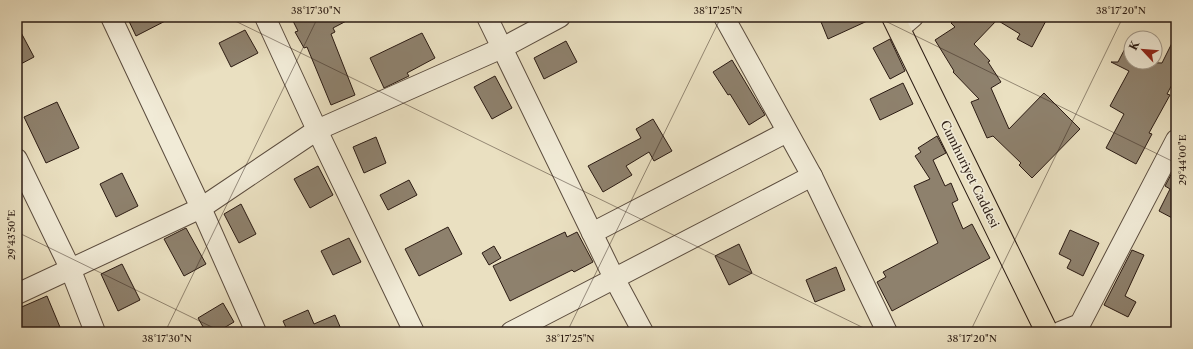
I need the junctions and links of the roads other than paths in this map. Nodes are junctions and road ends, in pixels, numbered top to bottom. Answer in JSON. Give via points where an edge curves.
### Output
{"nodes":[{"id":1,"x":112,"y":17,"type":"edge"},
{"id":2,"x":265,"y":17,"type":"edge"},
{"id":3,"x":487,"y":17,"type":"edge"},
{"id":4,"x":560,"y":17,"type":"edge"},
{"id":5,"x":724,"y":17,"type":"edge"},
{"id":6,"x":902,"y":21,"type":"edge"},
{"id":7,"x":502,"y":48,"type":"junction"},
{"id":8,"x":317,"y":130,"type":"junction"},
{"id":9,"x":787,"y":132,"type":"junction"},
{"id":10,"x":1176,"y":140,"type":"edge"},
{"id":11,"x":17,"y":159,"type":"edge"},
{"id":12,"x":812,"y":176,"type":"junction"},
{"id":13,"x":201,"y":208,"type":"junction"},
{"id":14,"x":592,"y":233,"type":"junction"},
{"id":15,"x":70,"y":268,"type":"junction"},
{"id":16,"x":614,"y":278,"type":"junction"},
{"id":17,"x":17,"y":294,"type":"edge"},
{"id":18,"x":95,"y":332,"type":"edge"},
{"id":19,"x":256,"y":332,"type":"edge"},
{"id":20,"x":414,"y":332,"type":"edge"},
{"id":21,"x":510,"y":332,"type":"edge"},
{"id":22,"x":643,"y":332,"type":"edge"},
{"id":23,"x":887,"y":332,"type":"edge"},
{"id":24,"x":1047,"y":332,"type":"edge"},
{"id":25,"x":1060,"y":332,"type":"edge"}],
"edges":[{"from":1,"to":13,"type":"street"},
{"from":2,"to":8,"type":"street"},
{"from":3,"to":7,"type":"street"},
{"from":4,"to":7,"type":"street"},
{"from":5,"to":9,"type":"street"},
{"from":6,"to":24,"type":"main road","name":"Cumhuriyet Caddesi"},
{"from":7,"to":8,"type":"street"},
{"from":7,"to":14,"type":"street"},
{"from":8,"to":13,"type":"street"},
{"from":8,"to":20,"type":"street"},
{"from":9,"to":12,"type":"street"},
{"from":9,"to":14,"type":"street"},
{"from":10,"to":25,"type":"street","via":[[1080,324]]},
{"from":11,"to":15,"type":"street"},
{"from":12,"to":16,"type":"street"},
{"from":12,"to":23,"type":"street"},
{"from":13,"to":15,"type":"street"},
{"from":13,"to":19,"type":"street"},
{"from":14,"to":16,"type":"street"},
{"from":15,"to":17,"type":"street"},
{"from":15,"to":18,"type":"street"},
{"from":16,"to":21,"type":"street"},
{"from":16,"to":22,"type":"street"}]}
